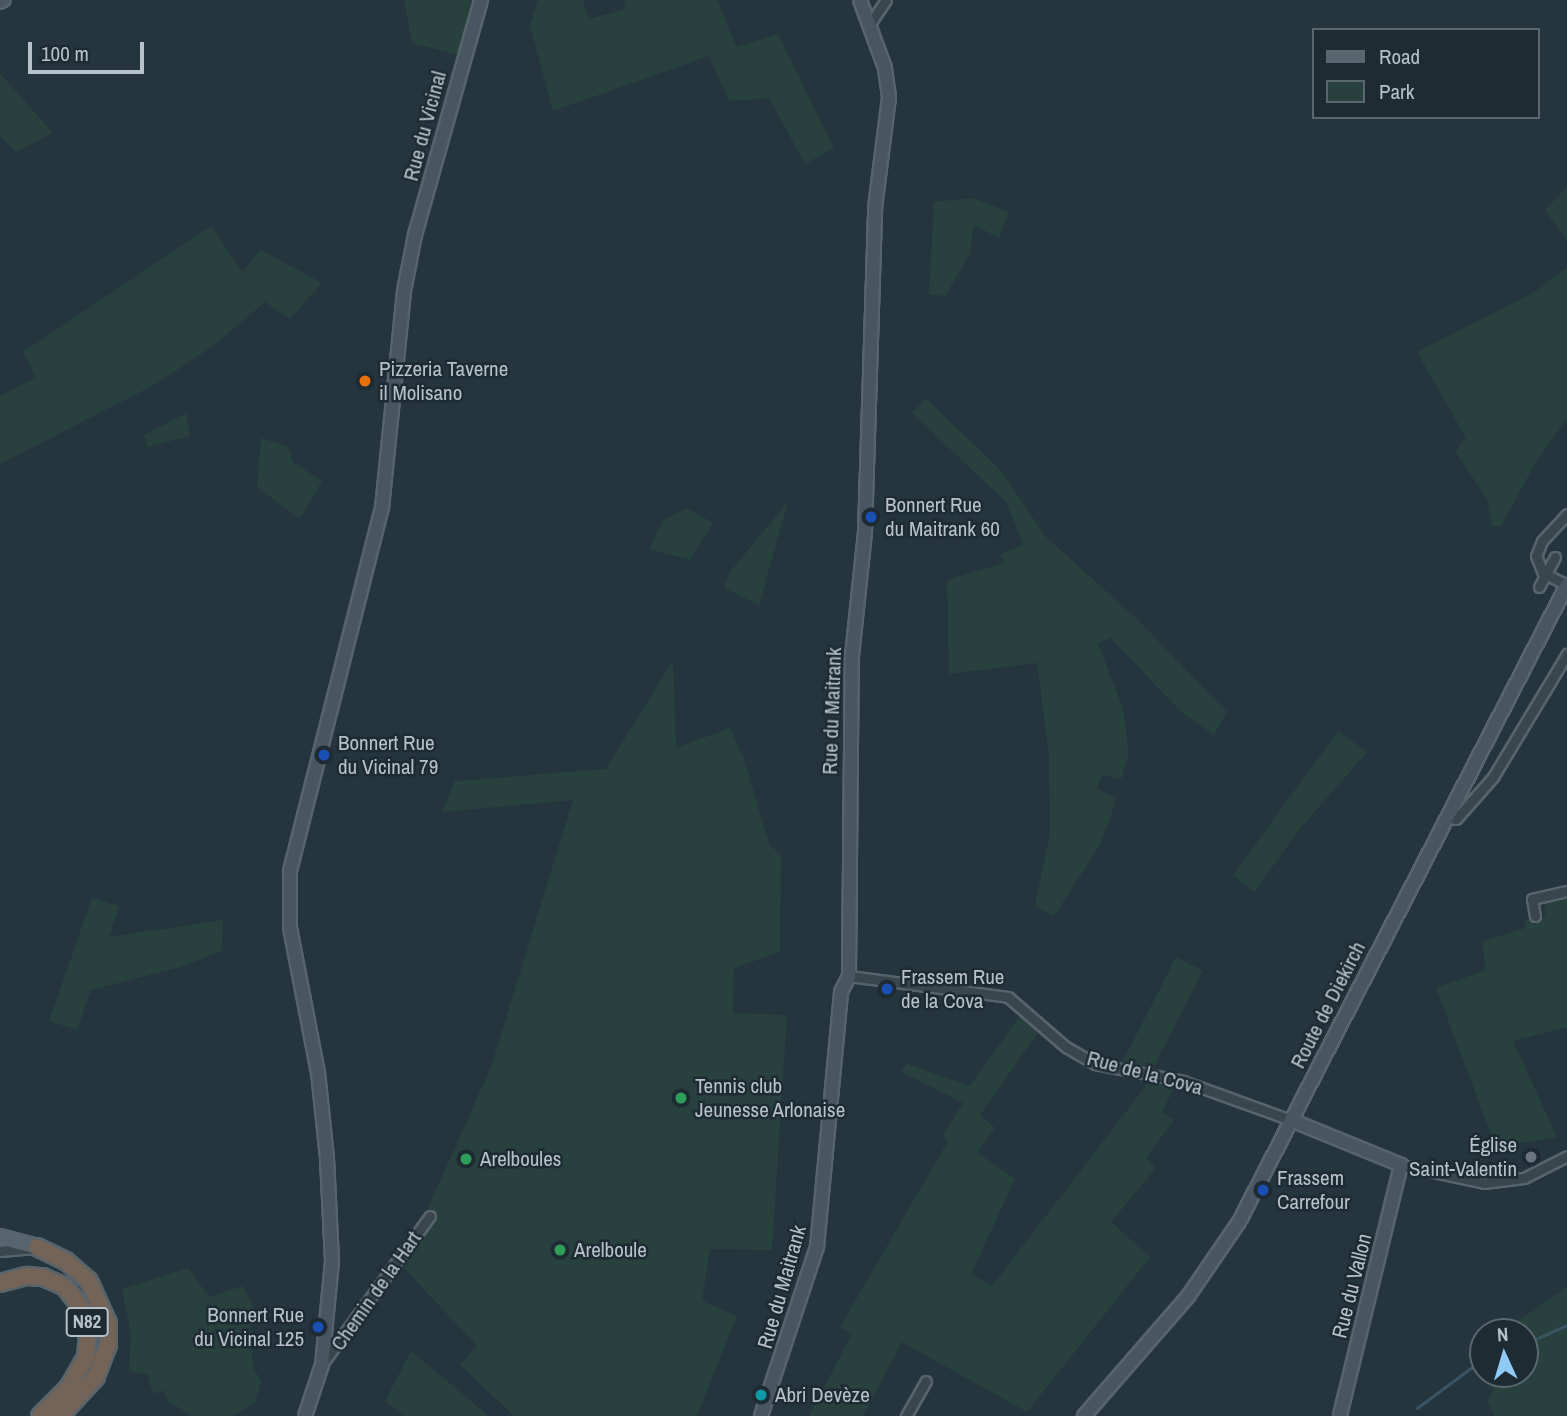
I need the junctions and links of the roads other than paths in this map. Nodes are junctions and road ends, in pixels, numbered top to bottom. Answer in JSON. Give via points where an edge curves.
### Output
{"nodes":[{"id":1,"x":481,"y":0,"type":"edge"},
{"id":2,"x":860,"y":0,"type":"edge"},
{"id":3,"x":886,"y":0,"type":"edge"},
{"id":4,"x":869,"y":25,"type":"junction"},
{"id":5,"x":1567,"y":514,"type":"edge"},
{"id":6,"x":1555,"y":557,"type":"dead end"},
{"id":7,"x":1547,"y":575,"type":"junction"},
{"id":8,"x":1567,"y":585,"type":"edge"},
{"id":9,"x":1539,"y":587,"type":"dead end"},
{"id":10,"x":1567,"y":654,"type":"edge"},
{"id":11,"x":1447,"y":817,"type":"junction"},
{"id":12,"x":1567,"y":891,"type":"edge"},
{"id":13,"x":1535,"y":916,"type":"dead end"},
{"id":14,"x":849,"y":976,"type":"junction"},
{"id":15,"x":1291,"y":1120,"type":"junction"},
{"id":16,"x":1567,"y":1156,"type":"edge"},
{"id":17,"x":1401,"y":1165,"type":"junction"},
{"id":18,"x":430,"y":1216,"type":"dead end"},
{"id":19,"x":0,"y":1237,"type":"edge"},
{"id":20,"x":37,"y":1247,"type":"junction"},
{"id":21,"x":0,"y":1251,"type":"edge"},
{"id":22,"x":0,"y":1283,"type":"edge"},
{"id":23,"x":322,"y":1364,"type":"junction"},
{"id":24,"x":926,"y":1381,"type":"dead end"},
{"id":25,"x":40,"y":1416,"type":"edge"},
{"id":26,"x":60,"y":1416,"type":"edge"},
{"id":27,"x":305,"y":1416,"type":"edge"},
{"id":28,"x":761,"y":1416,"type":"edge"},
{"id":29,"x":906,"y":1416,"type":"edge"},
{"id":30,"x":1084,"y":1416,"type":"edge"},
{"id":31,"x":1340,"y":1416,"type":"edge"}],
"edges":[{"from":1,"to":23,"type":"street","name":"Rue du Vicinal","via":[[409,263],[382,508],[288,883],[290,928],[318,1073],[327,1158],[332,1261]]},
{"from":2,"to":4,"type":"street","name":"Rue du Maitrank"},
{"from":3,"to":4,"type":"street"},
{"from":4,"to":14,"type":"street","name":"Rue du Maitrank","via":[[886,68],[889,97],[874,208],[865,522],[852,656]]},
{"from":5,"to":7,"type":"street","via":[[1542,541],[1536,556]]},
{"from":6,"to":7,"type":"street"},
{"from":7,"to":8,"type":"street","name":"Route de Diekirch"},
{"from":7,"to":9,"type":"street"},
{"from":8,"to":11,"type":"street","name":"Route de Diekirch"},
{"from":10,"to":11,"type":"street","via":[[1493,777],[1456,820]]},
{"from":11,"to":15,"type":"street","name":"Route de Diekirch"},
{"from":12,"to":13,"type":"street","via":[[1532,899]]},
{"from":14,"to":15,"type":"street","name":"Rue de la Cova","via":[[1008,998],[1066,1047],[1095,1064],[1183,1081]]},
{"from":14,"to":28,"type":"street","name":"Rue du Maitrank","via":[[841,992],[817,1247]]},
{"from":15,"to":17,"type":"street"},
{"from":15,"to":30,"type":"street","name":"Route de Diekirch","via":[[1218,1257]]},
{"from":16,"to":17,"type":"street","via":[[1524,1178],[1484,1183]]},
{"from":17,"to":31,"type":"street","name":"Rue du Vallon"},
{"from":18,"to":23,"type":"street","name":"Chemin de la Hart"},
{"from":19,"to":20,"type":"main road","number":"N82"},
{"from":20,"to":21,"type":"street"},
{"from":20,"to":26,"type":"highway","number":"N82","via":[[66,1261],[89,1281],[108,1323],[108,1345],[96,1377]]},
{"from":22,"to":25,"type":"highway","number":"N82","via":[[27,1276],[55,1281],[73,1293],[87,1321],[88,1345],[81,1369]]},
{"from":23,"to":27,"type":"street","name":"Rue du Vicinal"},
{"from":24,"to":29,"type":"street"}]}
